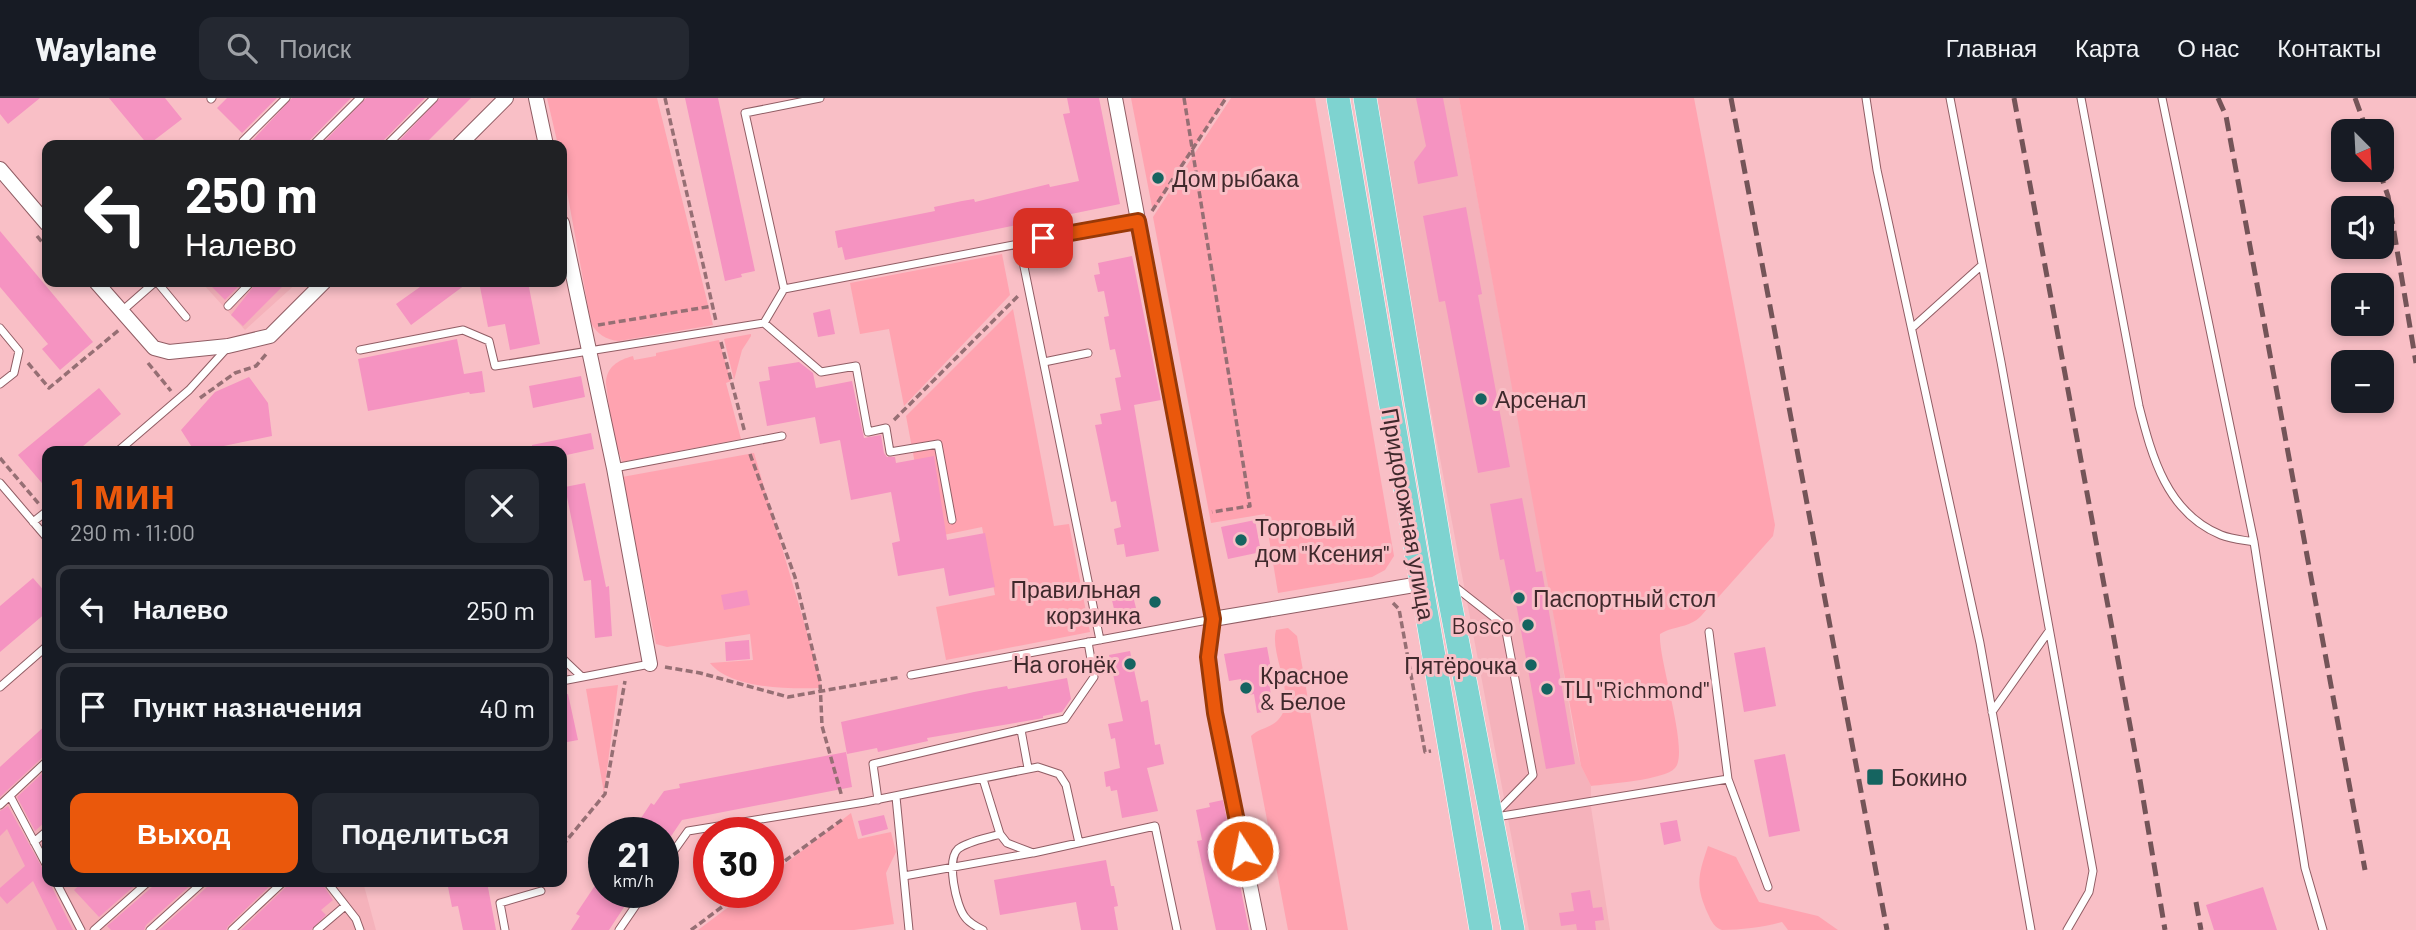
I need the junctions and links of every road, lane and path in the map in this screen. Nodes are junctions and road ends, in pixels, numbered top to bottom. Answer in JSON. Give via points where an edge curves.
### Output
{"nodes":[{"id":1,"x":286,"y":98,"type":"edge"},
{"id":2,"x":360,"y":98,"type":"edge"},
{"id":3,"x":434,"y":98,"type":"edge"},
{"id":4,"x":506,"y":98,"type":"edge"},
{"id":5,"x":536,"y":98,"type":"edge"},
{"id":6,"x":820,"y":98,"type":"edge"},
{"id":7,"x":1115,"y":98,"type":"edge"},
{"id":8,"x":1184,"y":98,"type":"edge"},
{"id":9,"x":1226,"y":98,"type":"edge"},
{"id":10,"x":1338,"y":98,"type":"edge"},
{"id":11,"x":1365,"y":98,"type":"edge"},
{"id":12,"x":1866,"y":98,"type":"edge"},
{"id":13,"x":1950,"y":98,"type":"edge"},
{"id":14,"x":2081,"y":98,"type":"edge"},
{"id":15,"x":2162,"y":98,"type":"edge"},
{"id":16,"x":244,"y":140,"type":"edge"},
{"id":17,"x":318,"y":140,"type":"edge"},
{"id":18,"x":392,"y":140,"type":"edge"},
{"id":19,"x":465,"y":140,"type":"edge"},
{"id":20,"x":545,"y":140,"type":"edge"},
{"id":21,"x":1193,"y":148,"type":"junction"},
{"id":22,"x":0,"y":169,"type":"edge"},
{"id":23,"x":42,"y":218,"type":"edge"},
{"id":24,"x":1138,"y":221,"type":"junction"},
{"id":25,"x":1020,"y":242,"type":"junction"},
{"id":26,"x":567,"y":247,"type":"edge"},
{"id":27,"x":1982,"y":264,"type":"junction"},
{"id":28,"x":1028,"y":286,"type":"junction"},
{"id":29,"x":100,"y":287,"type":"edge"},
{"id":30,"x":150,"y":287,"type":"edge"},
{"id":31,"x":160,"y":287,"type":"edge"},
{"id":32,"x":246,"y":287,"type":"edge"},
{"id":33,"x":319,"y":287,"type":"edge"},
{"id":34,"x":784,"y":289,"type":"junction"},
{"id":35,"x":228,"y":306,"type":"dead end"},
{"id":36,"x":713,"y":306,"type":"dead end"},
{"id":37,"x":121,"y":311,"type":"junction"},
{"id":38,"x":186,"y":317,"type":"dead end"},
{"id":39,"x":764,"y":323,"type":"junction"},
{"id":40,"x":584,"y":327,"type":"junction"},
{"id":41,"x":0,"y":328,"type":"edge"},
{"id":42,"x":1912,"y":328,"type":"junction"},
{"id":43,"x":124,"y":336,"type":"dead end"},
{"id":44,"x":267,"y":337,"type":"junction"},
{"id":45,"x":228,"y":346,"type":"junction"},
{"id":46,"x":360,"y":349,"type":"dead end"},
{"id":47,"x":19,"y":351,"type":"junction"},
{"id":48,"x":589,"y":353,"type":"junction"},
{"id":49,"x":1088,"y":353,"type":"dead end"},
{"id":50,"x":146,"y":361,"type":"dead end"},
{"id":51,"x":1044,"y":362,"type":"junction"},
{"id":52,"x":0,"y":384,"type":"edge"},
{"id":53,"x":162,"y":399,"type":"dead end"},
{"id":54,"x":191,"y":406,"type":"dead end"},
{"id":55,"x":886,"y":428,"type":"junction"},
{"id":56,"x":782,"y":436,"type":"dead end"},
{"id":57,"x":124,"y":446,"type":"edge"},
{"id":58,"x":0,"y":458,"type":"edge"},
{"id":59,"x":614,"y":468,"type":"junction"},
{"id":60,"x":0,"y":483,"type":"edge"},
{"id":61,"x":42,"y":503,"type":"edge"},
{"id":62,"x":1212,"y":512,"type":"dead end"},
{"id":63,"x":42,"y":515,"type":"edge"},
{"id":64,"x":952,"y":520,"type":"dead end"},
{"id":65,"x":33,"y":522,"type":"junction"},
{"id":66,"x":42,"y":532,"type":"edge"},
{"id":67,"x":2254,"y":542,"type":"junction"},
{"id":68,"x":1446,"y":581,"type":"junction"},
{"id":69,"x":1420,"y":584,"type":"junction"},
{"id":70,"x":1383,"y":601,"type":"dead end"},
{"id":71,"x":1213,"y":619,"type":"junction"},
{"id":72,"x":2049,"y":631,"type":"junction"},
{"id":73,"x":1709,"y":632,"type":"dead end"},
{"id":74,"x":1100,"y":640,"type":"junction"},
{"id":75,"x":1088,"y":642,"type":"junction"},
{"id":76,"x":42,"y":650,"type":"edge"},
{"id":77,"x":567,"y":664,"type":"edge"},
{"id":78,"x":650,"y":664,"type":"junction"},
{"id":79,"x":628,"y":668,"type":"junction"},
{"id":80,"x":911,"y":675,"type":"joint"},
{"id":81,"x":582,"y":677,"type":"junction"},
{"id":82,"x":567,"y":680,"type":"edge"},
{"id":83,"x":0,"y":687,"type":"edge"},
{"id":84,"x":1992,"y":712,"type":"junction"},
{"id":85,"x":1021,"y":730,"type":"junction"},
{"id":86,"x":1449,"y":747,"type":"junction"},
{"id":87,"x":42,"y":766,"type":"edge"},
{"id":88,"x":1028,"y":768,"type":"junction"},
{"id":89,"x":983,"y":779,"type":"junction"},
{"id":90,"x":1728,"y":779,"type":"junction"},
{"id":91,"x":10,"y":796,"type":"junction"},
{"id":92,"x":896,"y":797,"type":"junction"},
{"id":93,"x":878,"y":800,"type":"junction"},
{"id":94,"x":865,"y":802,"type":"junction"},
{"id":95,"x":0,"y":805,"type":"edge"},
{"id":96,"x":1492,"y":818,"type":"junction"},
{"id":97,"x":1000,"y":834,"type":"junction"},
{"id":98,"x":42,"y":835,"type":"edge"},
{"id":99,"x":567,"y":840,"type":"edge"},
{"id":100,"x":34,"y":842,"type":"junction"},
{"id":101,"x":1079,"y":843,"type":"junction"},
{"id":102,"x":679,"y":844,"type":"edge"},
{"id":103,"x":1033,"y":853,"type":"junction"},
{"id":104,"x":42,"y":857,"type":"edge"},
{"id":105,"x":784,"y":861,"type":"edge"},
{"id":106,"x":953,"y":869,"type":"junction"},
{"id":107,"x":904,"y":876,"type":"junction"},
{"id":108,"x":58,"y":887,"type":"edge"},
{"id":109,"x":142,"y":887,"type":"edge"},
{"id":110,"x":197,"y":887,"type":"edge"},
{"id":111,"x":278,"y":887,"type":"edge"},
{"id":112,"x":331,"y":887,"type":"edge"},
{"id":113,"x":1768,"y":887,"type":"dead end"},
{"id":114,"x":541,"y":891,"type":"dead end"},
{"id":115,"x":345,"y":905,"type":"junction"},
{"id":116,"x":634,"y":908,"type":"edge"},
{"id":117,"x":721,"y":908,"type":"edge"},
{"id":118,"x":81,"y":930,"type":"edge"},
{"id":119,"x":94,"y":930,"type":"edge"},
{"id":120,"x":150,"y":930,"type":"edge"},
{"id":121,"x":232,"y":930,"type":"edge"},
{"id":122,"x":317,"y":930,"type":"edge"},
{"id":123,"x":360,"y":930,"type":"edge"},
{"id":124,"x":505,"y":930,"type":"edge"},
{"id":125,"x":619,"y":930,"type":"edge"},
{"id":126,"x":691,"y":930,"type":"edge"},
{"id":127,"x":909,"y":930,"type":"edge"},
{"id":128,"x":983,"y":930,"type":"edge"},
{"id":129,"x":1177,"y":930,"type":"edge"},
{"id":130,"x":1259,"y":930,"type":"edge"},
{"id":131,"x":1481,"y":930,"type":"edge"},
{"id":132,"x":1513,"y":930,"type":"edge"},
{"id":133,"x":2031,"y":930,"type":"edge"},
{"id":134,"x":2067,"y":930,"type":"edge"},
{"id":135,"x":2323,"y":930,"type":"edge"}],
"edges":[{"from":1,"to":16,"type":"lane"},
{"from":2,"to":17,"type":"lane"},
{"from":3,"to":18,"type":"lane"},
{"from":4,"to":19,"type":"street"},
{"from":5,"to":20,"type":"street"},
{"from":6,"to":34,"type":"lane","via":[[745,113]]},
{"from":7,"to":24,"type":"street"},
{"from":8,"to":21,"type":"path"},
{"from":9,"to":21,"type":"path"},
{"from":10,"to":69,"type":"main road","name":"Придорожная улица"},
{"from":11,"to":68,"type":"main road"},
{"from":12,"to":42,"type":"lane"},
{"from":13,"to":27,"type":"lane"},
{"from":14,"to":67,"type":"lane","via":[[2152,454],[2179,506],[2223,536]]},
{"from":15,"to":67,"type":"lane"},
{"from":21,"to":24,"type":"path","via":[[1149,215]]},
{"from":21,"to":62,"type":"path","via":[[1250,506]]},
{"from":22,"to":23,"type":"street"},
{"from":24,"to":25,"type":"lane"},
{"from":24,"to":71,"type":"street"},
{"from":25,"to":28,"type":"lane"},
{"from":25,"to":34,"type":"lane"},
{"from":26,"to":40,"type":"street"},
{"from":27,"to":42,"type":"lane"},
{"from":27,"to":72,"type":"lane"},
{"from":28,"to":51,"type":"lane"},
{"from":28,"to":55,"type":"path"},
{"from":29,"to":37,"type":"street"},
{"from":30,"to":37,"type":"lane"},
{"from":31,"to":38,"type":"lane"},
{"from":32,"to":35,"type":"lane"},
{"from":33,"to":44,"type":"street"},
{"from":34,"to":39,"type":"lane"},
{"from":36,"to":40,"type":"path"},
{"from":37,"to":45,"type":"street","via":[[154,348],[169,352]]},
{"from":39,"to":48,"type":"lane"},
{"from":39,"to":55,"type":"lane","via":[[821,372],[856,366],[868,432]]},
{"from":40,"to":48,"type":"street"},
{"from":41,"to":47,"type":"lane"},
{"from":42,"to":84,"type":"lane"},
{"from":43,"to":47,"type":"path","via":[[119,330],[49,388]]},
{"from":44,"to":45,"type":"street"},
{"from":44,"to":54,"type":"path","via":[[267,355],[256,366],[212,387]]},
{"from":45,"to":57,"type":"lane","via":[[189,390]]},
{"from":46,"to":48,"type":"lane","via":[[463,330],[489,341],[495,366]]},
{"from":47,"to":52,"type":"lane","via":[[14,373]]},
{"from":48,"to":59,"type":"street"},
{"from":49,"to":51,"type":"lane"},
{"from":50,"to":53,"type":"path","via":[[172,390]]},
{"from":51,"to":74,"type":"lane"},
{"from":55,"to":64,"type":"lane","via":[[890,452],[938,444]]},
{"from":56,"to":59,"type":"lane"},
{"from":58,"to":61,"type":"path"},
{"from":59,"to":78,"type":"street"},
{"from":60,"to":65,"type":"lane"},
{"from":63,"to":65,"type":"lane"},
{"from":65,"to":66,"type":"lane"},
{"from":67,"to":135,"type":"lane","via":[[2305,868]]},
{"from":68,"to":96,"type":"main road"},
{"from":68,"to":96,"type":"lane","via":[[1505,626],[1533,775]]},
{"from":69,"to":71,"type":"street"},
{"from":69,"to":86,"type":"main road","name":"Придорожная улица"},
{"from":70,"to":86,"type":"path","via":[[1391,601],[1399,609],[1425,752]]},
{"from":71,"to":74,"type":"lane"},
{"from":71,"to":130,"type":"street","via":[[1208,657],[1215,713]]},
{"from":72,"to":84,"type":"lane"},
{"from":72,"to":134,"type":"lane","via":[[2093,871],[2089,892]]},
{"from":73,"to":90,"type":"lane"},
{"from":74,"to":75,"type":"lane"},
{"from":75,"to":80,"type":"lane"},
{"from":75,"to":85,"type":"lane","via":[[1094,677],[1065,719]]},
{"from":76,"to":83,"type":"lane"},
{"from":77,"to":81,"type":"lane"},
{"from":78,"to":79,"type":"lane"},
{"from":78,"to":80,"type":"path","via":[[788,696]]},
{"from":79,"to":81,"type":"lane"},
{"from":79,"to":99,"type":"path","via":[[605,794]]},
{"from":81,"to":82,"type":"lane"},
{"from":84,"to":133,"type":"lane"},
{"from":85,"to":88,"type":"lane"},
{"from":85,"to":93,"type":"lane","via":[[873,764]]},
{"from":86,"to":131,"type":"main road","name":"Придорожная улица"},
{"from":87,"to":91,"type":"lane"},
{"from":88,"to":89,"type":"lane"},
{"from":88,"to":101,"type":"lane","via":[[1059,774],[1066,785]]},
{"from":89,"to":92,"type":"lane"},
{"from":89,"to":97,"type":"lane"},
{"from":90,"to":96,"type":"lane"},
{"from":90,"to":113,"type":"lane"},
{"from":91,"to":95,"type":"lane"},
{"from":91,"to":100,"type":"lane"},
{"from":92,"to":93,"type":"lane"},
{"from":92,"to":107,"type":"lane"},
{"from":93,"to":94,"type":"lane"},
{"from":94,"to":102,"type":"lane","via":[[688,831]]},
{"from":94,"to":105,"type":"path"},
{"from":96,"to":132,"type":"main road"},
{"from":97,"to":103,"type":"lane","via":[[1007,843]]},
{"from":97,"to":106,"type":"lane","via":[[959,848],[953,856]]},
{"from":98,"to":100,"type":"lane"},
{"from":100,"to":104,"type":"lane"},
{"from":101,"to":103,"type":"lane"},
{"from":101,"to":129,"type":"lane","via":[[1155,826]]},
{"from":103,"to":106,"type":"lane"},
{"from":106,"to":107,"type":"lane"},
{"from":106,"to":128,"type":"lane","via":[[965,918]]},
{"from":107,"to":127,"type":"lane"},
{"from":108,"to":118,"type":"lane"},
{"from":109,"to":119,"type":"lane"},
{"from":110,"to":120,"type":"lane"},
{"from":111,"to":121,"type":"lane"},
{"from":112,"to":115,"type":"lane"},
{"from":114,"to":124,"type":"lane","via":[[500,903]]},
{"from":115,"to":122,"type":"lane"},
{"from":115,"to":123,"type":"lane"},
{"from":116,"to":125,"type":"lane"},
{"from":117,"to":126,"type":"path"}]}
